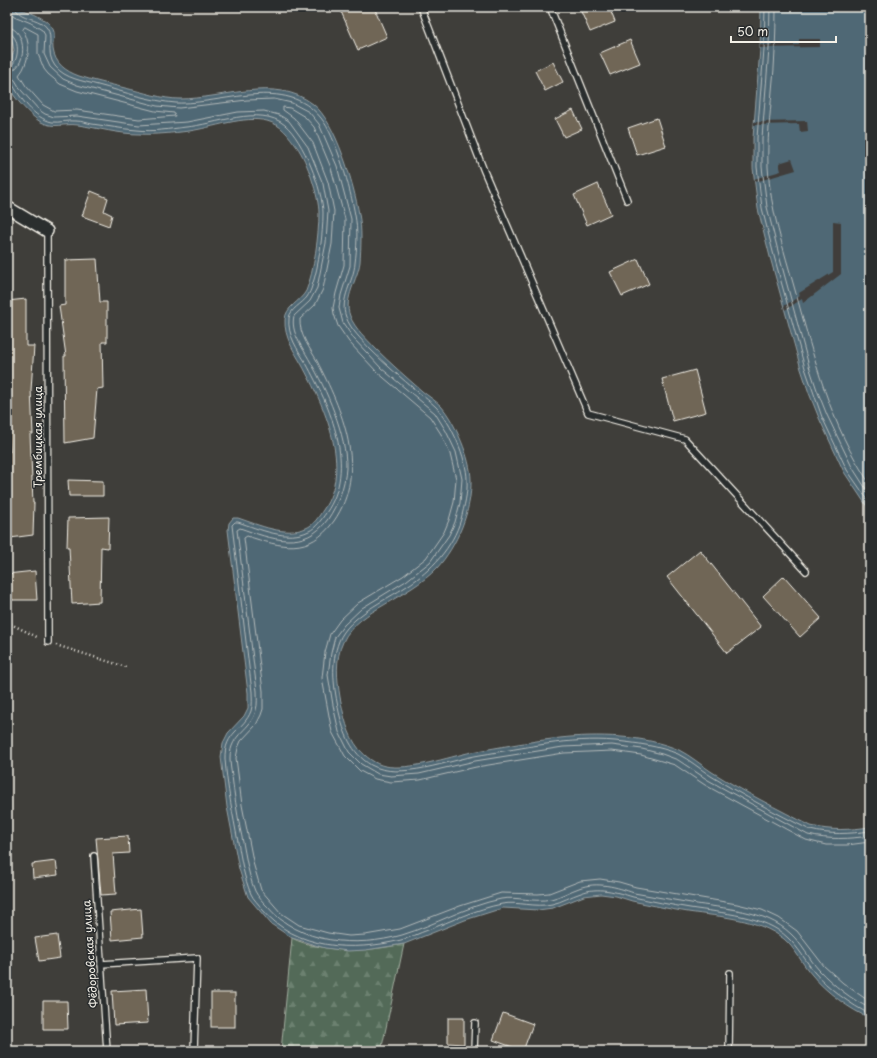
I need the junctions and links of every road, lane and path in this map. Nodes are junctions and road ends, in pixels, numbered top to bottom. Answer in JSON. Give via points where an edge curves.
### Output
{"nodes":[{"id":1,"x":421,"y":7,"type":"edge"},
{"id":2,"x":550,"y":7,"type":"edge"},
{"id":3,"x":627,"y":200,"type":"dead end"},
{"id":4,"x":7,"y":207,"type":"edge"},
{"id":5,"x":47,"y":232,"type":"joint"},
{"id":6,"x":806,"y":571,"type":"dead end"},
{"id":7,"x":7,"y":622,"type":"edge"},
{"id":8,"x":48,"y":642,"type":"junction"},
{"id":9,"x":126,"y":667,"type":"dead end"},
{"id":10,"x":94,"y":856,"type":"dead end"},
{"id":11,"x":101,"y":964,"type":"junction"},
{"id":12,"x":730,"y":973,"type":"dead end"},
{"id":13,"x":475,"y":1023,"type":"dead end"},
{"id":14,"x":107,"y":1051,"type":"edge"},
{"id":15,"x":194,"y":1051,"type":"edge"},
{"id":16,"x":474,"y":1051,"type":"edge"},
{"id":17,"x":729,"y":1051,"type":"edge"}],
"edges":[{"from":1,"to":6,"type":"lane","via":[[484,171],[588,413],[685,439]]},
{"from":2,"to":3,"type":"lane"},
{"from":4,"to":5,"type":"street"},
{"from":5,"to":8,"type":"lane","name":"Трембицкая улица"},
{"from":7,"to":8,"type":"path"},
{"from":8,"to":9,"type":"path"},
{"from":10,"to":11,"type":"lane","name":"Фёдоровская улица"},
{"from":11,"to":14,"type":"lane","name":"Фёдоровская улица"},
{"from":11,"to":15,"type":"lane","via":[[197,958]]},
{"from":12,"to":17,"type":"lane"},
{"from":13,"to":16,"type":"lane"}]}
